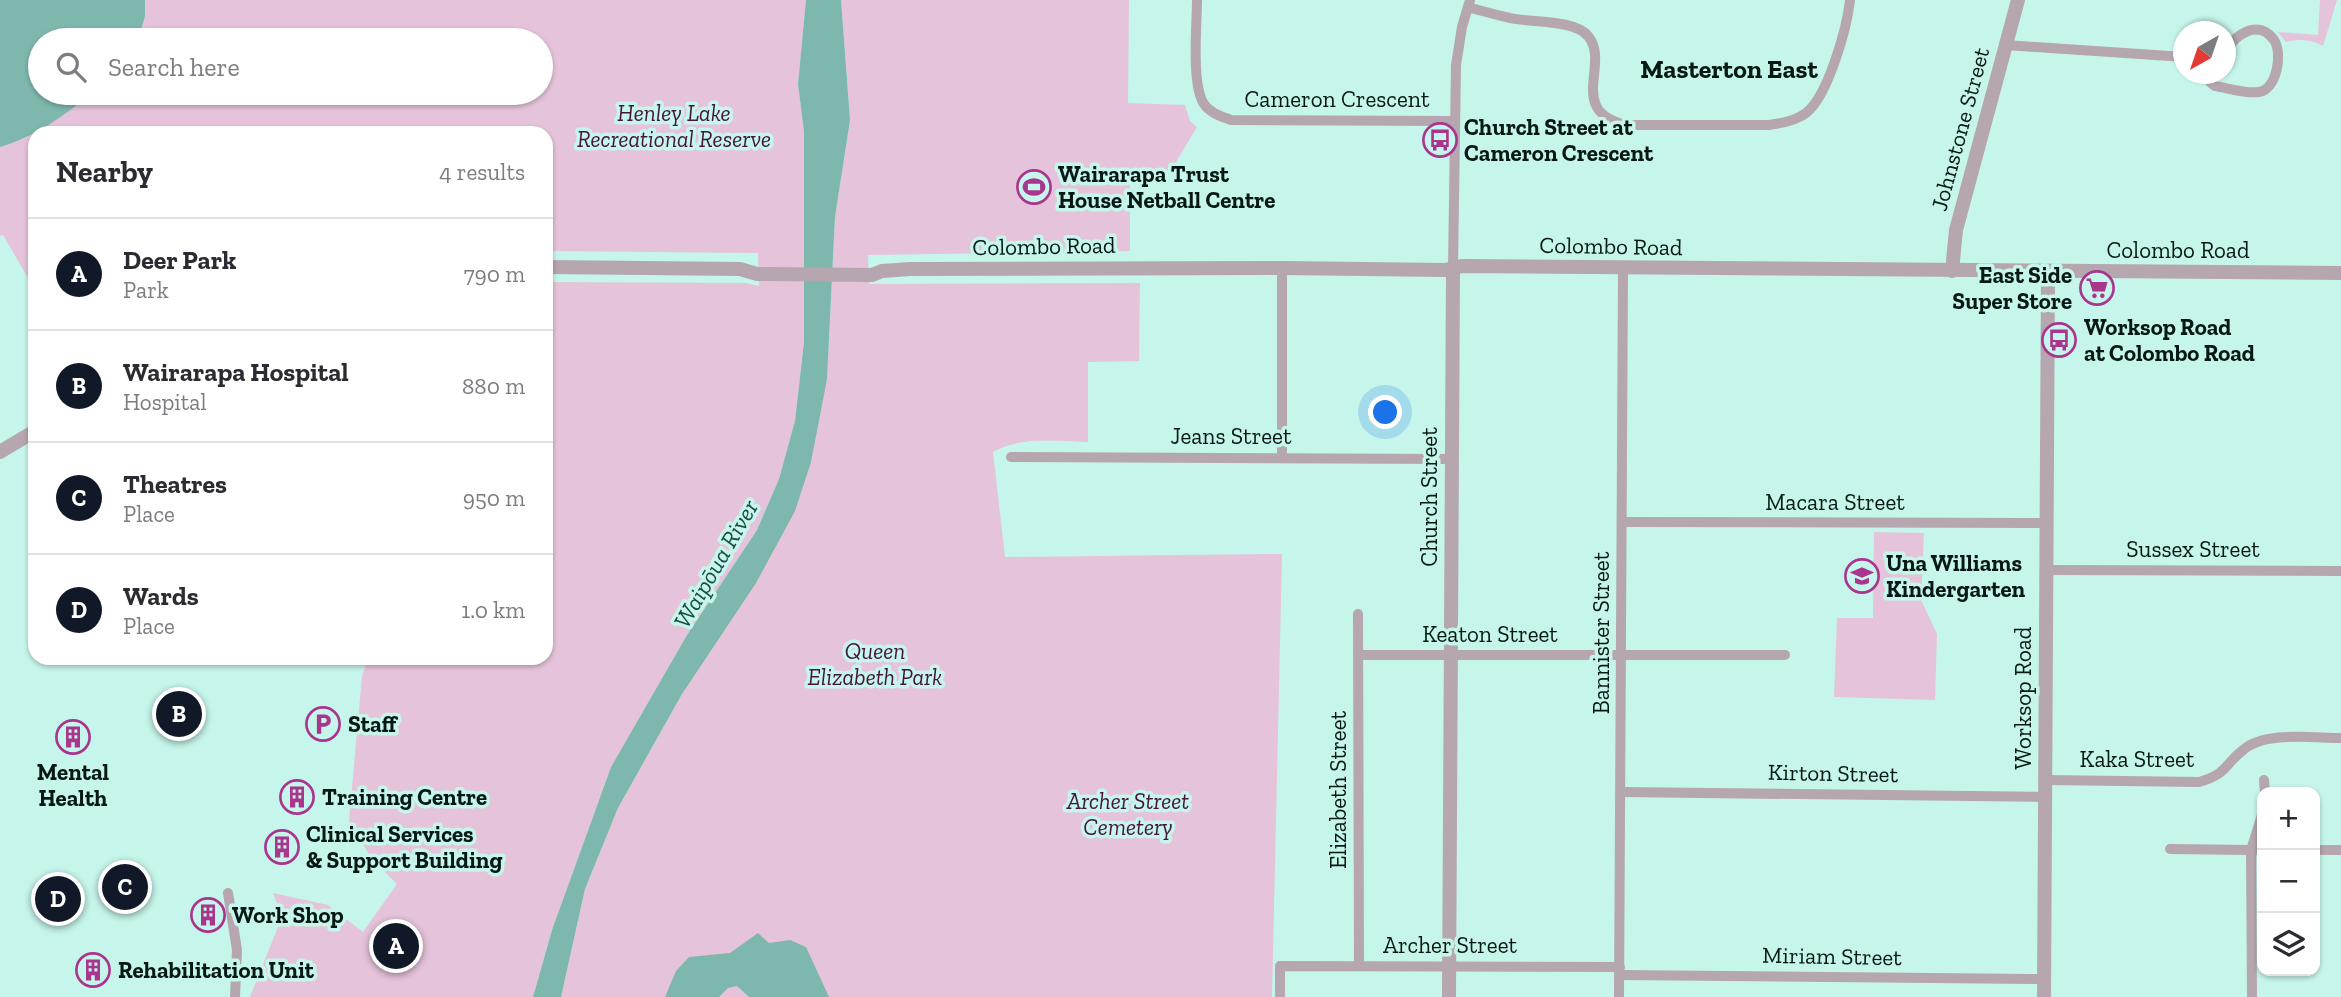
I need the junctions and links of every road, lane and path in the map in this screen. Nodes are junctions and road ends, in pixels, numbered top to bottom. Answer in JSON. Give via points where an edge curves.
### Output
{"nodes":[{"id":1,"x":1197,"y":0,"type":"edge"},
{"id":2,"x":1850,"y":0,"type":"edge"},
{"id":3,"x":2018,"y":0,"type":"edge"},
{"id":4,"x":1469,"y":4,"type":"edge"},
{"id":5,"x":2236,"y":38,"type":"edge"},
{"id":6,"x":2006,"y":46,"type":"junction"},
{"id":7,"x":2173,"y":56,"type":"edge"},
{"id":8,"x":2212,"y":84,"type":"edge"},
{"id":9,"x":1454,"y":121,"type":"junction"},
{"id":10,"x":553,"y":267,"type":"edge"},
{"id":11,"x":1282,"y":268,"type":"junction"},
{"id":12,"x":1453,"y":268,"type":"junction"},
{"id":13,"x":1623,"y":269,"type":"junction"},
{"id":14,"x":1952,"y":271,"type":"junction"},
{"id":15,"x":2048,"y":272,"type":"junction"},
{"id":16,"x":2341,"y":273,"type":"edge"},
{"id":17,"x":28,"y":435,"type":"edge"},
{"id":18,"x":0,"y":452,"type":"edge"},
{"id":19,"x":1011,"y":457,"type":"dead end"},
{"id":20,"x":1282,"y":457,"type":"junction"},
{"id":21,"x":1451,"y":459,"type":"junction"},
{"id":22,"x":1622,"y":522,"type":"junction"},
{"id":23,"x":2047,"y":523,"type":"junction"},
{"id":24,"x":2046,"y":570,"type":"junction"},
{"id":25,"x":2341,"y":571,"type":"edge"},
{"id":26,"x":1358,"y":614,"type":"dead end"},
{"id":27,"x":1451,"y":654,"type":"junction"},
{"id":28,"x":1358,"y":655,"type":"junction"},
{"id":29,"x":1785,"y":655,"type":"dead end"},
{"id":30,"x":1622,"y":656,"type":"junction"},
{"id":31,"x":2341,"y":738,"type":"edge"},
{"id":32,"x":2045,"y":780,"type":"junction"},
{"id":33,"x":2264,"y":780,"type":"dead end"},
{"id":34,"x":2264,"y":787,"type":"edge"},
{"id":35,"x":1620,"y":792,"type":"junction"},
{"id":36,"x":2045,"y":797,"type":"junction"},
{"id":37,"x":2170,"y":849,"type":"dead end"},
{"id":38,"x":2257,"y":850,"type":"edge"},
{"id":39,"x":2320,"y":850,"type":"edge"},
{"id":40,"x":2341,"y":850,"type":"edge"},
{"id":41,"x":228,"y":893,"type":"dead end"},
{"id":42,"x":1359,"y":966,"type":"junction"},
{"id":43,"x":1449,"y":966,"type":"junction"},
{"id":44,"x":1620,"y":971,"type":"junction"},
{"id":45,"x":2044,"y":979,"type":"junction"},
{"id":46,"x":236,"y":997,"type":"edge"},
{"id":47,"x":1280,"y":997,"type":"edge"},
{"id":48,"x":1449,"y":997,"type":"edge"},
{"id":49,"x":1619,"y":997,"type":"edge"},
{"id":50,"x":2044,"y":997,"type":"edge"},
{"id":51,"x":2252,"y":997,"type":"edge"}],
"edges":[{"from":1,"to":9,"type":"street","name":"Cameron Crescent","via":[[1197,85],[1204,104],[1216,115],[1231,120]]},
{"from":2,"to":4,"type":"street","via":[[1826,86],[1817,102],[1805,114],[1769,125],[1626,125],[1610,121],[1594,99],[1594,49],[1588,36],[1564,25],[1511,19]]},
{"from":3,"to":6,"type":"street","name":"Johnstone Street"},
{"from":4,"to":9,"type":"street","name":"Church Street","via":[[1456,65]]},
{"from":5,"to":8,"type":"street","via":[[2247,31],[2269,35],[2277,46],[2276,74],[2267,89],[2259,92]]},
{"from":6,"to":7,"type":"street"},
{"from":6,"to":14,"type":"street","name":"Johnstone Street","via":[[1956,230]]},
{"from":9,"to":12,"type":"street","name":"Church Street"},
{"from":10,"to":11,"type":"street","name":"Colombo Road"},
{"from":11,"to":12,"type":"street","name":"Colombo Road"},
{"from":11,"to":20,"type":"street"},
{"from":12,"to":13,"type":"street","name":"Colombo Road"},
{"from":12,"to":21,"type":"street","name":"Church Street"},
{"from":13,"to":14,"type":"street","name":"Colombo Road"},
{"from":13,"to":22,"type":"street","name":"Bannister Street"},
{"from":14,"to":15,"type":"street","name":"Colombo Road"},
{"from":15,"to":16,"type":"street","name":"Colombo Road"},
{"from":15,"to":23,"type":"street","name":"Worksop Road"},
{"from":17,"to":18,"type":"street"},
{"from":19,"to":20,"type":"street","name":"Jeans Street"},
{"from":20,"to":21,"type":"street","name":"Jeans Street"},
{"from":21,"to":27,"type":"street","name":"Church Street"},
{"from":22,"to":23,"type":"street","name":"Macara Street"},
{"from":22,"to":30,"type":"street","name":"Bannister Street"},
{"from":23,"to":24,"type":"street","name":"Worksop Road"},
{"from":24,"to":25,"type":"street","name":"Sussex Street"},
{"from":24,"to":32,"type":"street","name":"Worksop Road"},
{"from":26,"to":28,"type":"street","name":"Elizabeth Street"},
{"from":27,"to":28,"type":"street","name":"Keaton Street"},
{"from":27,"to":30,"type":"street","name":"Keaton Street"},
{"from":27,"to":43,"type":"street","name":"Church Street"},
{"from":28,"to":42,"type":"street","name":"Elizabeth Street"},
{"from":29,"to":30,"type":"street","name":"Keaton Street"},
{"from":30,"to":35,"type":"street","name":"Bannister Street"},
{"from":31,"to":32,"type":"street","name":"Kaka Street","via":[[2256,741],[2216,777],[2199,782]]},
{"from":32,"to":36,"type":"street","name":"Worksop Road"},
{"from":33,"to":34,"type":"street"},
{"from":35,"to":36,"type":"street","name":"Kirton Street"},
{"from":35,"to":44,"type":"street","name":"Bannister Street"},
{"from":36,"to":45,"type":"street","name":"Worksop Road"},
{"from":37,"to":38,"type":"street"},
{"from":38,"to":51,"type":"street"},
{"from":39,"to":40,"type":"street"},
{"from":41,"to":46,"type":"street","via":[[237,950]]},
{"from":42,"to":43,"type":"street","name":"Archer Street"},
{"from":42,"to":47,"type":"street","name":"Archer Street","via":[[1280,966]]},
{"from":43,"to":44,"type":"street","name":"Archer Street"},
{"from":43,"to":48,"type":"street","name":"Church Street"},
{"from":44,"to":45,"type":"street","name":"Miriam Street"},
{"from":44,"to":49,"type":"street","name":"Bannister Street"},
{"from":45,"to":50,"type":"street","name":"Worksop Road"}]}
